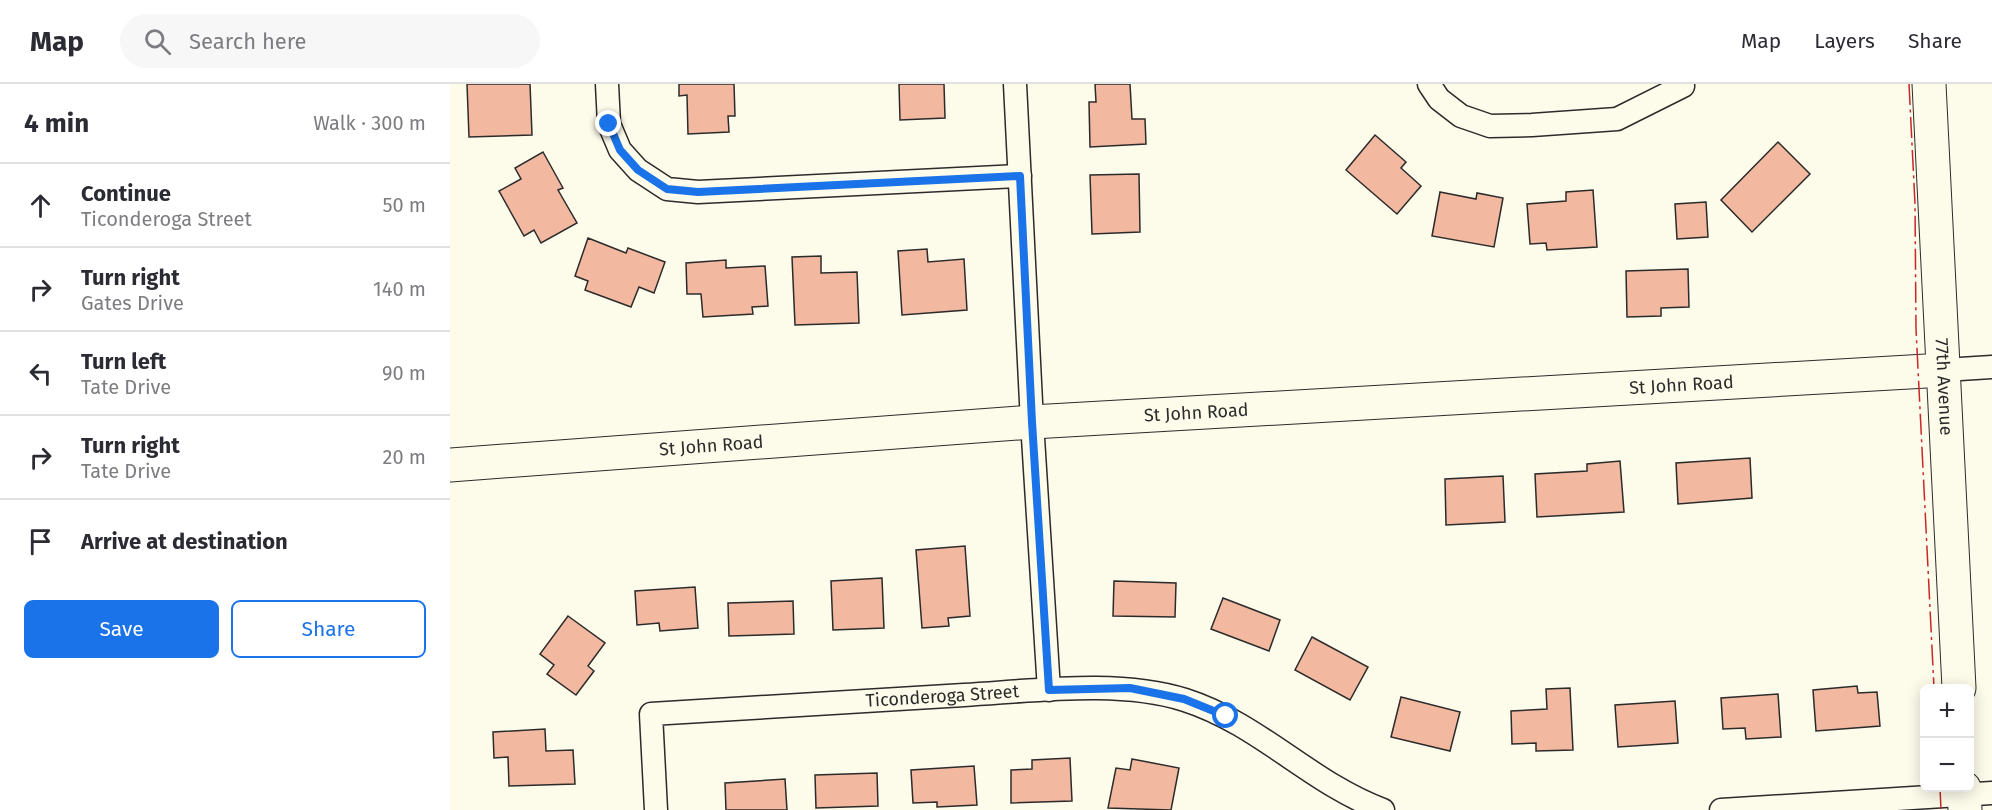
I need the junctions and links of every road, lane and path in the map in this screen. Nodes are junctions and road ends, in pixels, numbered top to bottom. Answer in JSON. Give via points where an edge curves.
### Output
{"nodes":[{"id":1,"x":607,"y":84,"type":"edge"},
{"id":2,"x":1015,"y":84,"type":"edge"},
{"id":3,"x":1429,"y":84,"type":"edge"},
{"id":4,"x":1929,"y":84,"type":"edge"},
{"id":5,"x":1683,"y":86,"type":"dead end"},
{"id":6,"x":1020,"y":176,"type":"junction"},
{"id":7,"x":1992,"y":367,"type":"edge"},
{"id":8,"x":1944,"y":370,"type":"junction"},
{"id":9,"x":1032,"y":422,"type":"junction"},
{"id":10,"x":450,"y":465,"type":"edge"},
{"id":11,"x":1959,"y":684,"type":"edge"},
{"id":12,"x":1049,"y":690,"type":"junction"},
{"id":13,"x":1971,"y":796,"type":"edge"},
{"id":14,"x":656,"y":810,"type":"edge"},
{"id":15,"x":1383,"y":810,"type":"edge"},
{"id":16,"x":1721,"y":810,"type":"edge"}],
"edges":[{"from":1,"to":6,"type":"street","via":[[609,124],[620,150],[638,170],[667,189],[698,192]]},
{"from":2,"to":6,"type":"street"},
{"from":3,"to":5,"type":"street","via":[[1439,99],[1461,117],[1490,126],[1617,119]]},
{"from":4,"to":8,"type":"street","name":"77th Avenue"},
{"from":6,"to":9,"type":"street"},
{"from":7,"to":8,"type":"street"},
{"from":8,"to":9,"type":"street","name":"St John Road"},
{"from":8,"to":11,"type":"street","name":"77th Avenue"},
{"from":9,"to":10,"type":"street","name":"St John Road"},
{"from":9,"to":12,"type":"street"},
{"from":12,"to":14,"type":"street","name":"Ticonderoga Street","via":[[651,714]]},
{"from":12,"to":15,"type":"street","name":"Ticonderoga Street","via":[[1130,688],[1184,699],[1226,716],[1356,800]]},
{"from":13,"to":16,"type":"street"}]}
